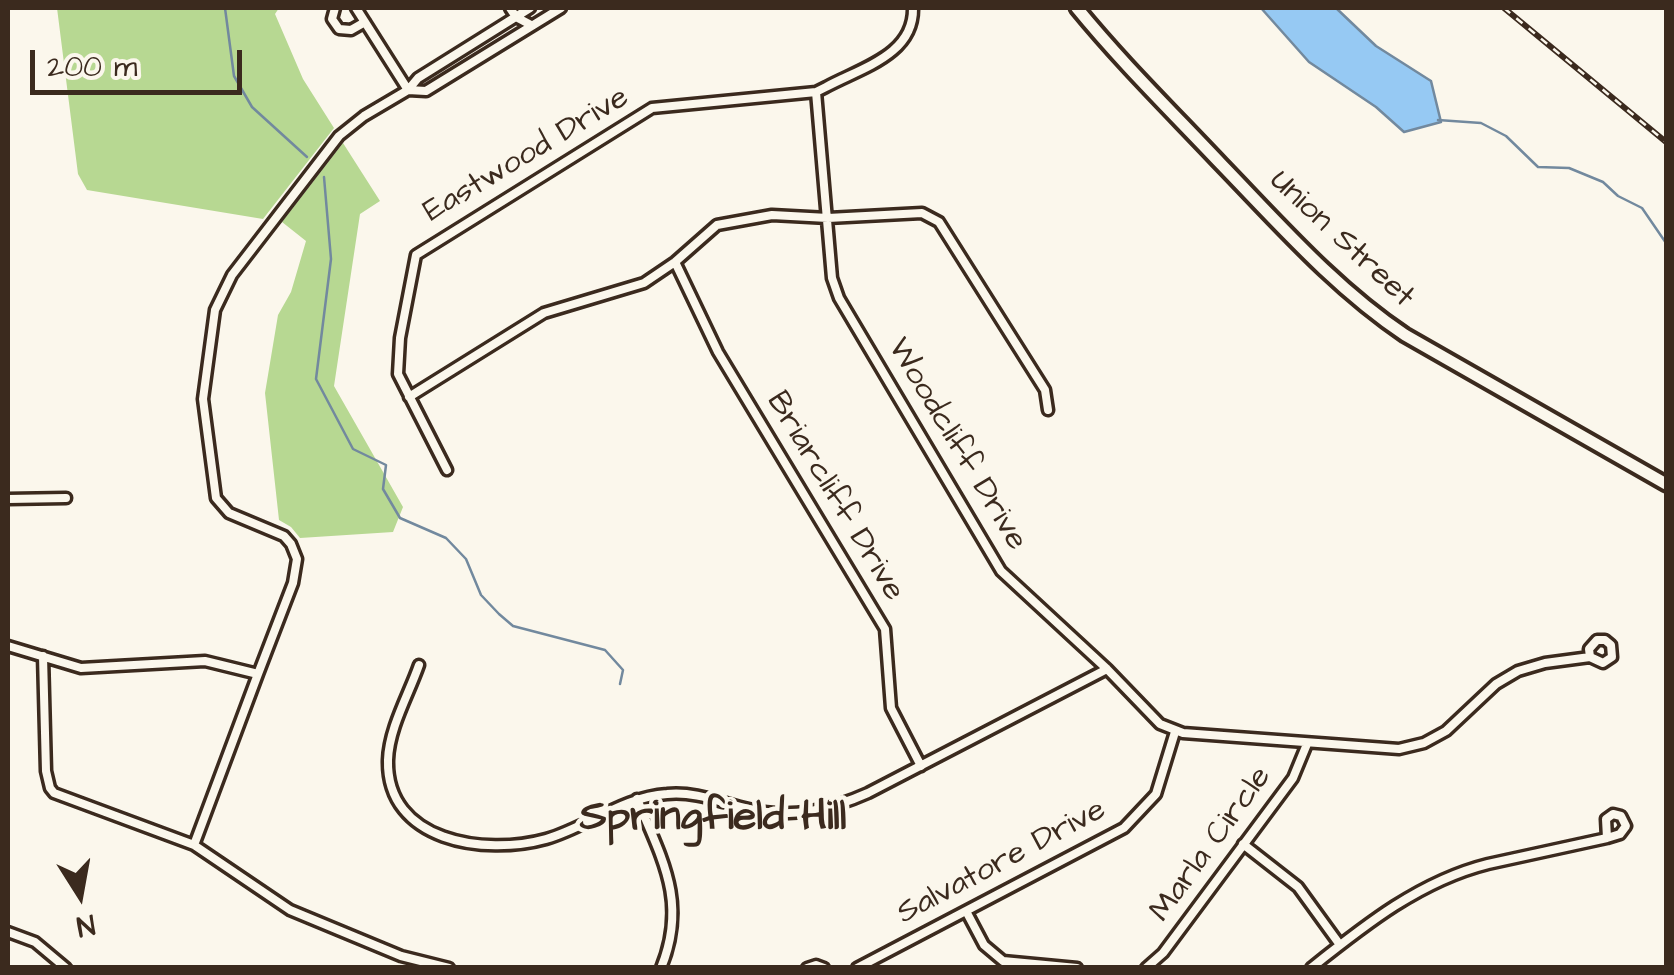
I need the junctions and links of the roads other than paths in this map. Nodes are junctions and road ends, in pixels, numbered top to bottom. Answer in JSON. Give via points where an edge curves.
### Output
{"nodes":[{"id":1,"x":335,"y":8,"type":"edge"},
{"id":2,"x":356,"y":8,"type":"edge"},
{"id":3,"x":510,"y":8,"type":"edge"},
{"id":4,"x":529,"y":8,"type":"edge"},
{"id":5,"x":560,"y":8,"type":"edge"},
{"id":6,"x":913,"y":8,"type":"edge"},
{"id":7,"x":1077,"y":8,"type":"edge"},
{"id":8,"x":516,"y":17,"type":"junction"},
{"id":9,"x":365,"y":22,"type":"junction"},
{"id":10,"x":531,"y":25,"type":"junction"},
{"id":11,"x":408,"y":90,"type":"junction"},
{"id":12,"x":816,"y":92,"type":"junction"},
{"id":13,"x":828,"y":218,"type":"junction"},
{"id":14,"x":674,"y":262,"type":"junction"},
{"id":15,"x":409,"y":397,"type":"junction"},
{"id":16,"x":1048,"y":410,"type":"dead end"},
{"id":17,"x":447,"y":470,"type":"dead end"},
{"id":18,"x":1666,"y":484,"type":"edge"},
{"id":19,"x":66,"y":498,"type":"dead end"},
{"id":20,"x":8,"y":499,"type":"edge"},
{"id":21,"x":8,"y":646,"type":"edge"},
{"id":22,"x":43,"y":656,"type":"junction"},
{"id":23,"x":1590,"y":657,"type":"dead end"},
{"id":24,"x":419,"y":665,"type":"dead end"},
{"id":25,"x":1107,"y":669,"type":"junction"},
{"id":26,"x":258,"y":674,"type":"junction"},
{"id":27,"x":1176,"y":732,"type":"junction"},
{"id":28,"x":1307,"y":744,"type":"junction"},
{"id":29,"x":921,"y":766,"type":"junction"},
{"id":30,"x":637,"y":799,"type":"junction"},
{"id":31,"x":1607,"y":838,"type":"dead end"},
{"id":32,"x":1243,"y":844,"type":"junction"},
{"id":33,"x":194,"y":845,"type":"junction"},
{"id":34,"x":966,"y":911,"type":"junction"},
{"id":35,"x":8,"y":932,"type":"edge"},
{"id":36,"x":1340,"y":946,"type":"junction"},
{"id":37,"x":66,"y":968,"type":"edge"},
{"id":38,"x":449,"y":968,"type":"edge"},
{"id":39,"x":661,"y":968,"type":"edge"},
{"id":40,"x":807,"y":968,"type":"edge"},
{"id":41,"x":824,"y":968,"type":"edge"},
{"id":42,"x":857,"y":968,"type":"edge"},
{"id":43,"x":1077,"y":968,"type":"edge"},
{"id":44,"x":1146,"y":968,"type":"edge"},
{"id":45,"x":1311,"y":968,"type":"edge"}],
"edges":[{"from":1,"to":9,"type":"street","via":[[332,19],[339,29]]},
{"from":2,"to":9,"type":"street"},
{"from":3,"to":8,"type":"street"},
{"from":4,"to":8,"type":"street"},
{"from":4,"to":10,"type":"street"},
{"from":5,"to":10,"type":"street"},
{"from":6,"to":12,"type":"street","name":"Eastwood Drive","via":[[902,44]]},
{"from":7,"to":18,"type":"main road","name":"Union Street","via":[[1312,259],[1374,314]]},
{"from":8,"to":10,"type":"street"},
{"from":8,"to":11,"type":"street"},
{"from":9,"to":11,"type":"street"},
{"from":10,"to":11,"type":"street","via":[[426,91]]},
{"from":11,"to":26,"type":"street","via":[[339,136],[217,304],[203,391],[216,498],[230,514],[284,536],[297,559]]},
{"from":12,"to":13,"type":"street","name":"Woodcliff Drive"},
{"from":12,"to":15,"type":"street","name":"Eastwood Drive","via":[[652,108],[423,249],[411,274],[398,354]]},
{"from":13,"to":14,"type":"street","via":[[772,215],[717,225]]},
{"from":13,"to":16,"type":"street","via":[[936,218],[1046,390]]},
{"from":13,"to":25,"type":"street","name":"Woodcliff Drive","via":[[839,298],[1001,571]]},
{"from":14,"to":15,"type":"street","via":[[644,283],[544,313]]},
{"from":14,"to":29,"type":"street","name":"Briarcliff Drive","via":[[726,366],[885,629],[892,708]]},
{"from":15,"to":17,"type":"street","name":"Eastwood Drive"},
{"from":19,"to":20,"type":"street"},
{"from":21,"to":22,"type":"street"},
{"from":22,"to":26,"type":"street","via":[[82,668],[205,661]]},
{"from":22,"to":33,"type":"street","via":[[50,788]]},
{"from":23,"to":28,"type":"street","via":[[1511,674],[1446,731],[1416,746]]},
{"from":24,"to":30,"type":"street","via":[[394,734],[389,770],[402,806],[431,832],[480,846],[534,842]]},
{"from":25,"to":27,"type":"street","name":"Woodcliff Drive"},
{"from":25,"to":29,"type":"street"},
{"from":26,"to":33,"type":"street"},
{"from":27,"to":28,"type":"street"},
{"from":27,"to":34,"type":"street","name":"Salvatore Drive","via":[[1160,786],[1133,821]]},
{"from":28,"to":32,"type":"street","name":"Marla Circle","via":[[1298,770]]},
{"from":29,"to":30,"type":"street","via":[[812,812],[761,812],[678,793]]},
{"from":30,"to":39,"type":"street","via":[[673,899],[672,937]]},
{"from":31,"to":36,"type":"street","via":[[1448,876]]},
{"from":32,"to":36,"type":"street","via":[[1298,887]]},
{"from":32,"to":44,"type":"street","name":"Marla Circle"},
{"from":33,"to":38,"type":"street","via":[[290,910],[401,956]]},
{"from":34,"to":42,"type":"street","name":"Salvatore Drive"},
{"from":34,"to":43,"type":"street","via":[[997,958]]},
{"from":35,"to":37,"type":"street","via":[[35,942]]},
{"from":36,"to":45,"type":"street"},
{"from":40,"to":41,"type":"street"}]}
